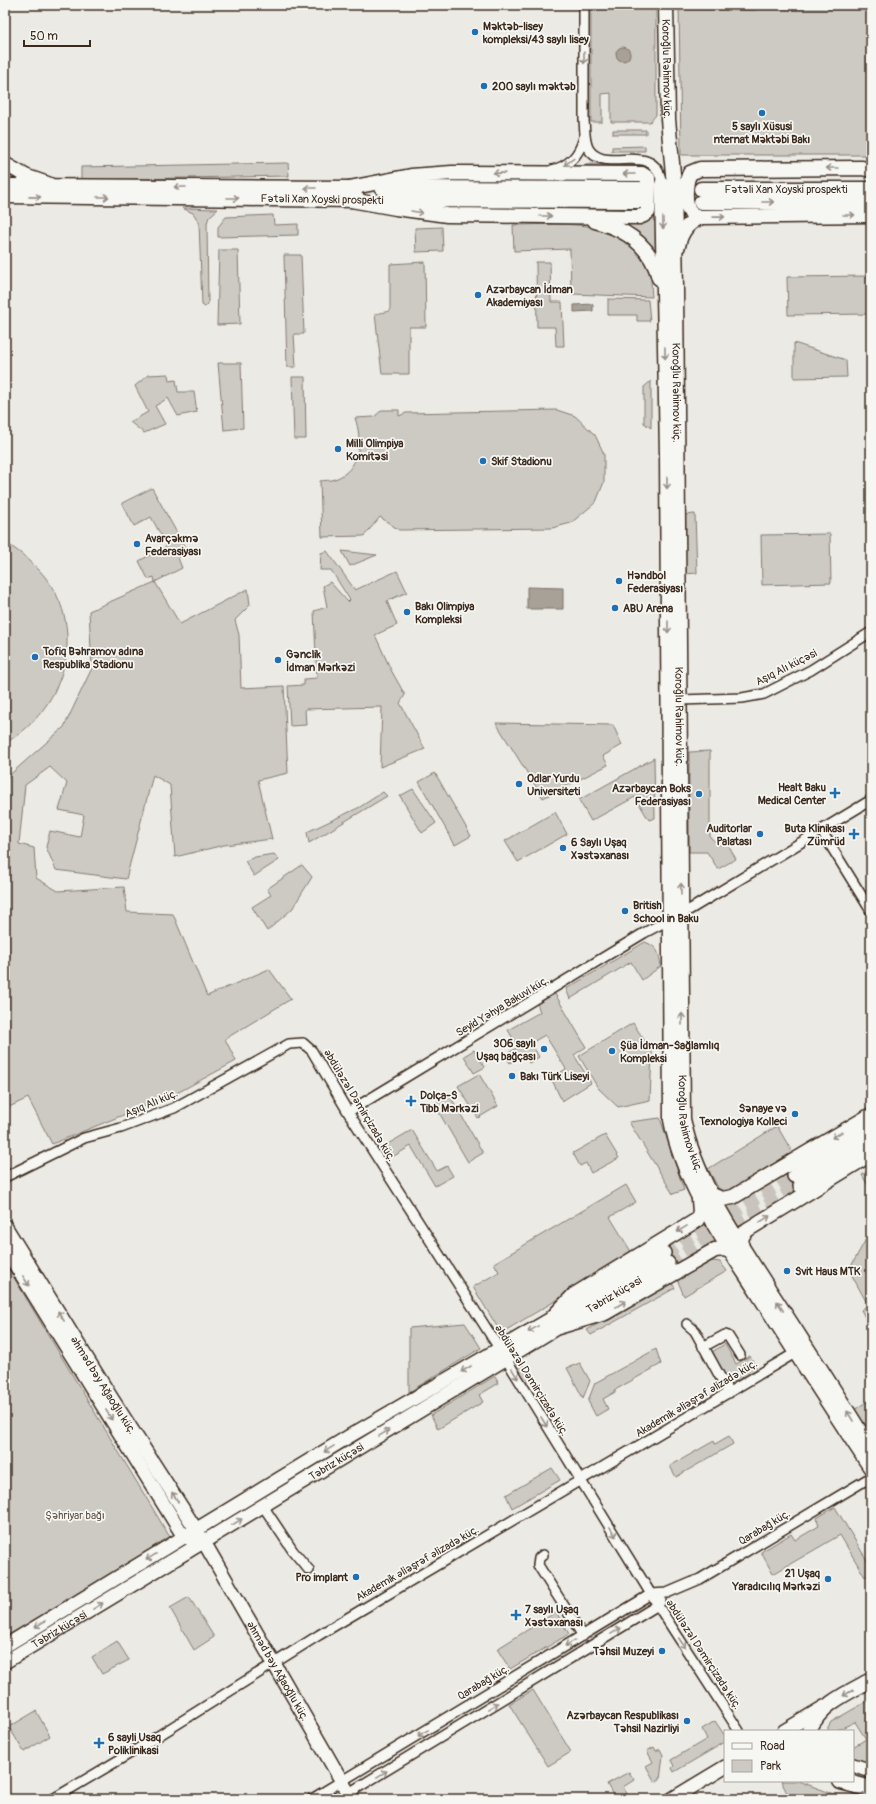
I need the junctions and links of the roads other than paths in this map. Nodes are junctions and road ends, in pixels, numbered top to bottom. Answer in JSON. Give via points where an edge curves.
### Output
{"nodes":[{"id":1,"x":584,"y":5,"type":"edge"},
{"id":2,"x":666,"y":5,"type":"edge"},
{"id":3,"x":585,"y":136,"type":"junction"},
{"id":4,"x":669,"y":138,"type":"junction"},
{"id":5,"x":5,"y":164,"type":"edge"},
{"id":6,"x":700,"y":169,"type":"junction"},
{"id":7,"x":871,"y":170,"type":"edge"},
{"id":8,"x":540,"y":173,"type":"junction"},
{"id":9,"x":662,"y":184,"type":"joint"},
{"id":10,"x":5,"y":186,"type":"edge"},
{"id":11,"x":59,"y":186,"type":"junction"},
{"id":12,"x":871,"y":189,"type":"edge"},
{"id":13,"x":350,"y":194,"type":"junction"},
{"id":14,"x":640,"y":195,"type":"dead end"},
{"id":15,"x":5,"y":196,"type":"edge"},
{"id":16,"x":871,"y":202,"type":"edge"},
{"id":17,"x":871,"y":215,"type":"edge"},
{"id":18,"x":567,"y":216,"type":"junction"},
{"id":19,"x":702,"y":217,"type":"junction"},
{"id":20,"x":676,"y":264,"type":"junction"},
{"id":21,"x":664,"y":300,"type":"junction"},
{"id":22,"x":871,"y":632,"type":"edge"},
{"id":23,"x":680,"y":700,"type":"junction"},
{"id":24,"x":871,"y":800,"type":"edge"},
{"id":25,"x":822,"y":830,"type":"junction"},
{"id":26,"x":687,"y":910,"type":"junction"},
{"id":27,"x":871,"y":911,"type":"edge"},
{"id":28,"x":669,"y":923,"type":"junction"},
{"id":29,"x":303,"y":1042,"type":"joint"},
{"id":30,"x":348,"y":1112,"type":"junction"},
{"id":31,"x":871,"y":1115,"type":"edge"},
{"id":32,"x":871,"y":1128,"type":"edge"},
{"id":33,"x":871,"y":1141,"type":"edge"},
{"id":34,"x":871,"y":1154,"type":"edge"},
{"id":35,"x":5,"y":1177,"type":"edge"},
{"id":36,"x":706,"y":1197,"type":"junction"},
{"id":37,"x":5,"y":1226,"type":"edge"},
{"id":38,"x":5,"y":1248,"type":"edge"},
{"id":39,"x":736,"y":1249,"type":"junction"},
{"id":40,"x":666,"y":1258,"type":"tunnel mouth"},
{"id":41,"x":555,"y":1322,"type":"junction"},
{"id":42,"x":687,"y":1324,"type":"dead end"},
{"id":43,"x":703,"y":1347,"type":"junction"},
{"id":44,"x":795,"y":1353,"type":"junction"},
{"id":45,"x":503,"y":1354,"type":"junction"},
{"id":46,"x":740,"y":1355,"type":"dead end"},
{"id":47,"x":729,"y":1393,"type":"junction"},
{"id":48,"x":871,"y":1449,"type":"edge"},
{"id":49,"x":871,"y":1468,"type":"edge"},
{"id":50,"x":871,"y":1477,"type":"edge"},
{"id":51,"x":580,"y":1481,"type":"junction"},
{"id":52,"x":263,"y":1506,"type":"junction"},
{"id":53,"x":190,"y":1533,"type":"junction"},
{"id":54,"x":204,"y":1542,"type":"junction"},
{"id":55,"x":543,"y":1555,"type":"dead end"},
{"id":56,"x":309,"y":1570,"type":"dead end"},
{"id":57,"x":667,"y":1593,"type":"junction"},
{"id":58,"x":651,"y":1594,"type":"junction"},
{"id":59,"x":658,"y":1605,"type":"junction"},
{"id":60,"x":583,"y":1636,"type":"junction"},
{"id":61,"x":5,"y":1646,"type":"edge"},
{"id":62,"x":5,"y":1662,"type":"edge"},
{"id":63,"x":272,"y":1663,"type":"junction"},
{"id":64,"x":871,"y":1680,"type":"edge"},
{"id":65,"x":825,"y":1706,"type":"junction"},
{"id":66,"x":437,"y":1724,"type":"junction"},
{"id":67,"x":738,"y":1730,"type":"edge"},
{"id":68,"x":786,"y":1730,"type":"edge"},
{"id":69,"x":810,"y":1730,"type":"edge"},
{"id":70,"x":444,"y":1736,"type":"junction"},
{"id":71,"x":401,"y":1746,"type":"junction"},
{"id":72,"x":408,"y":1757,"type":"junction"},
{"id":73,"x":854,"y":1765,"type":"edge"},
{"id":74,"x":724,"y":1768,"type":"edge"},
{"id":75,"x":871,"y":1771,"type":"edge"},
{"id":76,"x":342,"y":1782,"type":"junction"},
{"id":77,"x":843,"y":1782,"type":"edge"},
{"id":78,"x":845,"y":1782,"type":"edge"},
{"id":79,"x":871,"y":1789,"type":"edge"},
{"id":80,"x":871,"y":1795,"type":"edge"},
{"id":81,"x":347,"y":1797,"type":"edge"},
{"id":82,"x":53,"y":1799,"type":"edge"},
{"id":83,"x":312,"y":1799,"type":"edge"},
{"id":84,"x":672,"y":1799,"type":"edge"}],
"edges":[{"from":1,"to":3,"type":"street","one_way":true},
{"from":2,"to":4,"type":"main road","name":"Koroğlu Rəhimov küç."},
{"from":3,"to":8,"type":"street","one_way":true,"via":[[581,148],[573,159],[562,167]]},
{"from":3,"to":9,"type":"street","via":[[588,147],[595,156],[650,162],[659,170]]},
{"from":4,"to":6,"type":"main road","via":[[676,161]]},
{"from":4,"to":20,"type":"main road","name":"Koroğlu Rəhimov küç.","via":[[674,185]]},
{"from":5,"to":11,"type":"main road","via":[[32,179]]},
{"from":7,"to":6,"type":"main road","one_way":true},
{"from":6,"to":19,"type":"main road","via":[[688,176],[687,205],[691,214]]},
{"from":8,"to":13,"type":"main road","one_way":true,"via":[[426,174]]},
{"from":18,"to":8,"type":"main road","one_way":true,"via":[[644,215],[649,207],[648,178],[642,174]]},
{"from":9,"to":21,"type":"main road","name":"Koroğlu Rəhimov küç.","one_way":true},
{"from":10,"to":11,"type":"main road","name":"Fətəli Xan Xoyski prospekti"},
{"from":13,"to":11,"type":"main road","name":"Fətəli Xan Xoyski prospekti","one_way":true},
{"from":12,"to":16,"type":"main road","name":"Fətəli Xan Xoyski prospekti","one_way":true,"via":[[701,196]]},
{"from":13,"to":14,"type":"main road","name":"Fətəli Xan Xoyski prospekti"},
{"from":15,"to":13,"type":"main road","name":"Fətəli Xan Xoyski prospekti","one_way":true},
{"from":13,"to":18,"type":"main road","one_way":true,"via":[[396,208],[447,215]]},
{"from":19,"to":17,"type":"main road","one_way":true},
{"from":18,"to":21,"type":"main road","via":[[607,224],[638,241],[654,262]]},
{"from":19,"to":20,"type":"main road","via":[[689,223],[682,233]]},
{"from":20,"to":23,"type":"main road","name":"Koroğlu Rəhimov küç."},
{"from":21,"to":28,"type":"main road","name":"Koroğlu Rəhimov küç.","one_way":true},
{"from":22,"to":23,"type":"street","name":"Aşıq Alı küçəsi","via":[[811,670],[764,694],[742,698]]},
{"from":26,"to":23,"type":"main road","name":"Koroğlu Rəhimov küç.","one_way":true},
{"from":24,"to":25,"type":"street"},
{"from":25,"to":26,"type":"street"},
{"from":25,"to":27,"type":"street"},
{"from":36,"to":26,"type":"main road","name":"Koroğlu Rəhimov küç.","one_way":true,"via":[[683,1119]]},
{"from":28,"to":30,"type":"street","name":"Seyid Yəhya Bakuvi küç.","via":[[661,924],[644,933]]},
{"from":28,"to":36,"type":"main road","name":"Koroğlu Rəhimov küç.","via":[[671,1120],[681,1155]]},
{"from":29,"to":30,"type":"street","name":"Əbdüləzəl DƏmirçizadə küç.","via":[[312,1051]]},
{"from":29,"to":35,"type":"street","name":"Aşıq Alı küç.","via":[[289,1044],[167,1111],[84,1138]]},
{"from":30,"to":45,"type":"street","name":"Əbdüləzəl DƏmirçizadə küç."},
{"from":31,"to":36,"type":"main road","one_way":true,"via":[[733,1197]]},
{"from":32,"to":33,"type":"main road","via":[[797,1181]]},
{"from":39,"to":34,"type":"main road","one_way":true,"via":[[747,1230]]},
{"from":36,"to":39,"type":"main road","name":"Koroğlu Rəhimov küç."},
{"from":36,"to":41,"type":"main road","one_way":true,"via":[[697,1220],[574,1295]]},
{"from":53,"to":37,"type":"main road","name":"Əhməd bəy Ağaoğlu küç.","one_way":true,"via":[[112,1399]]},
{"from":38,"to":53,"type":"main road","name":"Əhməd bəy Ağaoğlu küç.","one_way":true},
{"from":41,"to":39,"type":"main road","one_way":true,"via":[[605,1313],[715,1250]]},
{"from":39,"to":44,"type":"main road","name":"Koroğlu Rəhimov küç."},
{"from":48,"to":39,"type":"main road","name":"Koroğlu Rəhimov küç.","one_way":true},
{"from":40,"to":41,"type":"main road","name":"Təbriz küçəsi"},
{"from":41,"to":45,"type":"main road","name":"Təbriz küçəsi"},
{"from":42,"to":43,"type":"street","via":[[695,1331]]},
{"from":43,"to":46,"type":"street","via":[[725,1335]]},
{"from":43,"to":47,"type":"street"},
{"from":44,"to":47,"type":"street","name":"Akademik Əliəşrəf Əlizadə küç."},
{"from":44,"to":49,"type":"main road","name":"Koroğlu Rəhimov küç."},
{"from":45,"to":51,"type":"street","name":"Əbdüləzəl DƏmirçizadə küç.","one_way":true},
{"from":52,"to":45,"type":"main road","name":"Təbriz küçəsi","one_way":true},
{"from":45,"to":53,"type":"main road","name":"Təbriz küçəsi","one_way":true,"via":[[353,1434]]},
{"from":47,"to":51,"type":"street","name":"Akademik Əliəşrəf Əlizadə küç."},
{"from":50,"to":57,"type":"street","name":"Qarabağ küç.","via":[[700,1579]]},
{"from":51,"to":58,"type":"street","name":"Əbdüləzəl DƏmirçizadə küç.","one_way":true},
{"from":51,"to":63,"type":"street","name":"Akademik Əliəşrəf Əlizadə küç."},
{"from":54,"to":52,"type":"main road","name":"Təbriz küçəsi","one_way":true},
{"from":52,"to":56,"type":"street"},
{"from":53,"to":54,"type":"main road","name":"Əhməd bəy Ağaoğlu küç."},
{"from":53,"to":61,"type":"main road","name":"Təbriz küçəsi","one_way":true},
{"from":62,"to":54,"type":"main road","name":"Təbriz küçəsi","one_way":true},
{"from":54,"to":63,"type":"main road","name":"Əhməd bəy Ağaoğlu küç."},
{"from":55,"to":60,"type":"street","via":[[539,1558],[538,1565]]},
{"from":57,"to":58,"type":"street","name":"Qarabağ küç."},
{"from":57,"to":59,"type":"street"},
{"from":58,"to":59,"type":"street","name":"Əbdüləzəl DƏmirçizadə küç."},
{"from":58,"to":60,"type":"street","name":"Qarabağ küç."},
{"from":59,"to":67,"type":"street","name":"Əbdüləzəl DƏmirçizadə küç.","one_way":true},
{"from":70,"to":59,"type":"street","one_way":true},
{"from":60,"to":66,"type":"street","name":"Qarabağ küç.","one_way":true},
{"from":63,"to":76,"type":"main road","name":"Əhməd bəy Ağaoğlu küç."},
{"from":63,"to":82,"type":"street","name":"Akademik Əliəşrəf Əlizadə küç.","via":[[139,1748]]},
{"from":64,"to":65,"type":"main road","one_way":true},
{"from":65,"to":68,"type":"main road"},
{"from":65,"to":69,"type":"main road"},
{"from":66,"to":70,"type":"street"},
{"from":66,"to":71,"type":"street","name":"Qarabağ küç.","one_way":true},
{"from":70,"to":72,"type":"street"},
{"from":71,"to":72,"type":"street"},
{"from":71,"to":76,"type":"street","name":"Qarabağ küç."},
{"from":81,"to":72,"type":"street","one_way":true},
{"from":73,"to":75,"type":"main road"},
{"from":74,"to":84,"type":"main road"},
{"from":76,"to":81,"type":"main road","name":"Əhməd bəy Ağaoğlu küç."},
{"from":76,"to":83,"type":"street","name":"Qarabağ küç."},
{"from":77,"to":80,"type":"main road"},
{"from":78,"to":79,"type":"highway"}]}
